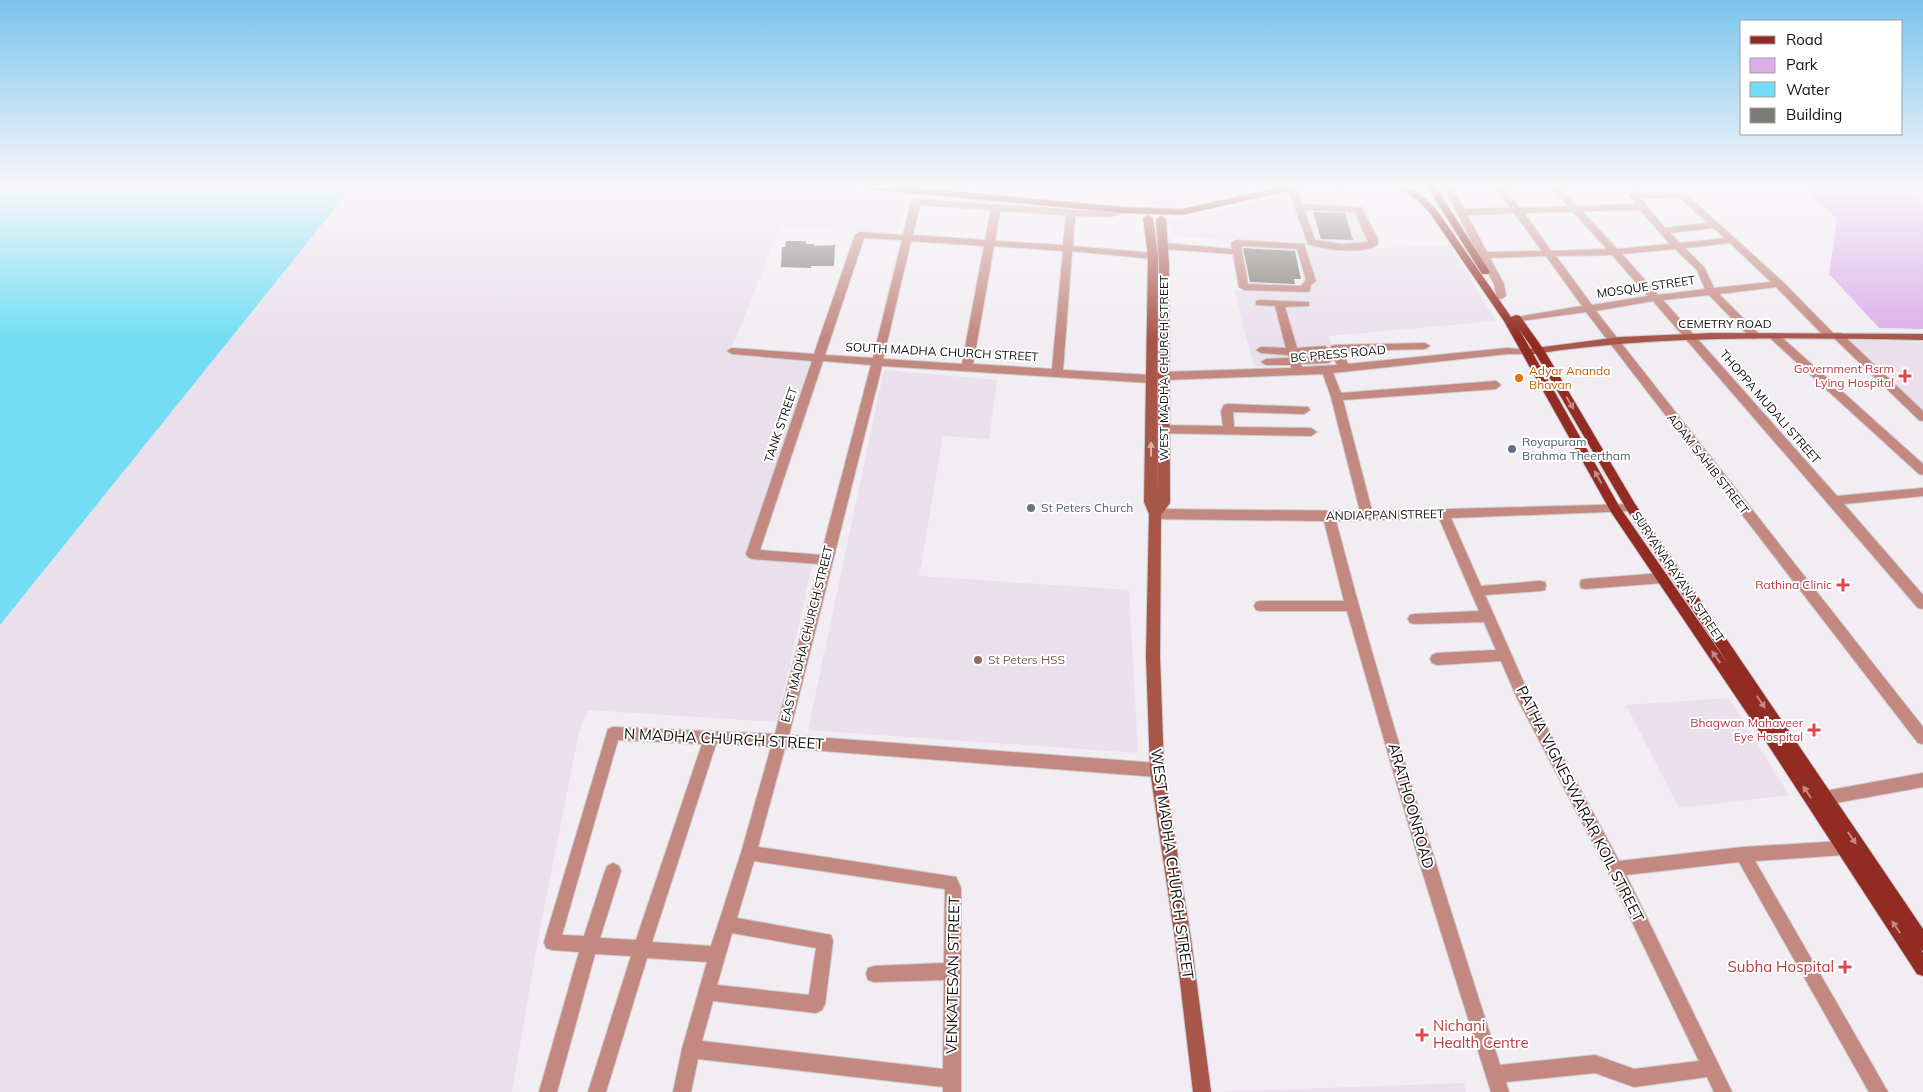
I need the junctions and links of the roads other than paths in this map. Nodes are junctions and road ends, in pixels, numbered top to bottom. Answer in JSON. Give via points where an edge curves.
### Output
{"nodes":[{"id":1,"x":859,"y":237,"type":"edge"},
{"id":2,"x":891,"y":237,"type":"edge"},
{"id":3,"x":991,"y":237,"type":"edge"},
{"id":4,"x":1069,"y":237,"type":"edge"},
{"id":5,"x":1150,"y":237,"type":"edge"},
{"id":6,"x":1162,"y":237,"type":"edge"},
{"id":7,"x":1309,"y":237,"type":"edge"},
{"id":8,"x":1372,"y":237,"type":"edge"},
{"id":9,"x":1452,"y":237,"type":"edge"},
{"id":10,"x":1463,"y":237,"type":"edge"},
{"id":11,"x":1473,"y":237,"type":"edge"},
{"id":12,"x":1536,"y":237,"type":"edge"},
{"id":13,"x":1601,"y":237,"type":"edge"},
{"id":14,"x":1670,"y":237,"type":"edge"},
{"id":15,"x":1730,"y":237,"type":"edge"},
{"id":16,"x":907,"y":238,"type":"junction"},
{"id":17,"x":1733,"y":240,"type":"junction"},
{"id":18,"x":990,"y":244,"type":"junction"},
{"id":19,"x":1162,"y":244,"type":"junction"},
{"id":20,"x":1678,"y":246,"type":"junction"},
{"id":21,"x":1068,"y":248,"type":"junction"},
{"id":22,"x":1237,"y":249,"type":"junction"},
{"id":23,"x":1616,"y":252,"type":"junction"},
{"id":24,"x":1548,"y":254,"type":"junction"},
{"id":25,"x":1482,"y":255,"type":"junction"},
{"id":26,"x":1153,"y":256,"type":"junction"},
{"id":27,"x":1780,"y":284,"type":"junction"},
{"id":28,"x":1710,"y":290,"type":"junction"},
{"id":29,"x":1501,"y":296,"type":"junction"},
{"id":30,"x":1655,"y":298,"type":"junction"},
{"id":31,"x":1260,"y":303,"type":"dead end"},
{"id":32,"x":1279,"y":304,"type":"junction"},
{"id":33,"x":1305,"y":304,"type":"dead end"},
{"id":34,"x":1589,"y":308,"type":"junction"},
{"id":35,"x":1517,"y":320,"type":"junction"},
{"id":36,"x":1833,"y":335,"type":"junction"},
{"id":37,"x":1689,"y":336,"type":"junction"},
{"id":38,"x":1755,"y":336,"type":"junction"},
{"id":39,"x":1774,"y":336,"type":"junction"},
{"id":40,"x":1923,"y":337,"type":"edge"},
{"id":41,"x":1613,"y":341,"type":"junction"},
{"id":42,"x":1425,"y":346,"type":"dead end"},
{"id":43,"x":1261,"y":350,"type":"dead end"},
{"id":44,"x":732,"y":351,"type":"dead end"},
{"id":45,"x":1533,"y":351,"type":"junction"},
{"id":46,"x":819,"y":358,"type":"junction"},
{"id":47,"x":1327,"y":360,"type":"junction"},
{"id":48,"x":1266,"y":362,"type":"dead end"},
{"id":49,"x":1295,"y":362,"type":"junction"},
{"id":50,"x":878,"y":363,"type":"junction"},
{"id":51,"x":967,"y":367,"type":"junction"},
{"id":52,"x":1344,"y":368,"type":"junction"},
{"id":53,"x":1057,"y":372,"type":"junction"},
{"id":54,"x":1164,"y":376,"type":"junction"},
{"id":55,"x":1151,"y":379,"type":"junction"},
{"id":56,"x":1496,"y":385,"type":"dead end"},
{"id":57,"x":1337,"y":397,"type":"junction"},
{"id":58,"x":1151,"y":408,"type":"junction"},
{"id":59,"x":1164,"y":409,"type":"junction"},
{"id":60,"x":1304,"y":410,"type":"dead end"},
{"id":61,"x":1923,"y":417,"type":"edge"},
{"id":62,"x":1151,"y":429,"type":"junction"},
{"id":63,"x":1164,"y":431,"type":"junction"},
{"id":64,"x":1229,"y":431,"type":"junction"},
{"id":65,"x":1311,"y":432,"type":"dead end"},
{"id":66,"x":1923,"y":471,"type":"edge"},
{"id":67,"x":1150,"y":482,"type":"junction"},
{"id":68,"x":1164,"y":483,"type":"junction"},
{"id":69,"x":1923,"y":492,"type":"edge"},
{"id":70,"x":1833,"y":501,"type":"junction"},
{"id":71,"x":1630,"y":507,"type":"junction"},
{"id":72,"x":1616,"y":509,"type":"junction"},
{"id":73,"x":1155,"y":514,"type":"junction"},
{"id":74,"x":1443,"y":514,"type":"junction"},
{"id":75,"x":1367,"y":516,"type":"junction"},
{"id":76,"x":1329,"y":517,"type":"junction"},
{"id":77,"x":825,"y":560,"type":"junction"},
{"id":78,"x":1662,"y":578,"type":"junction"},
{"id":79,"x":1586,"y":584,"type":"dead end"},
{"id":80,"x":1540,"y":586,"type":"dead end"},
{"id":81,"x":1477,"y":591,"type":"junction"},
{"id":82,"x":1923,"y":604,"type":"edge"},
{"id":83,"x":1262,"y":606,"type":"dead end"},
{"id":84,"x":1352,"y":606,"type":"junction"},
{"id":85,"x":1488,"y":616,"type":"junction"},
{"id":86,"x":1415,"y":619,"type":"dead end"},
{"id":87,"x":1505,"y":655,"type":"junction"},
{"id":88,"x":1437,"y":659,"type":"dead end"},
{"id":89,"x":711,"y":738,"type":"junction"},
{"id":90,"x":1923,"y":738,"type":"edge"},
{"id":91,"x":780,"y":741,"type":"junction"},
{"id":92,"x":1157,"y":770,"type":"junction"},
{"id":93,"x":1923,"y":780,"type":"edge"},
{"id":94,"x":1825,"y":798,"type":"junction"},
{"id":95,"x":1843,"y":848,"type":"junction"},
{"id":96,"x":748,"y":853,"type":"junction"},
{"id":97,"x":1743,"y":854,"type":"junction"},
{"id":98,"x":1615,"y":869,"type":"junction"},
{"id":99,"x":613,"y":872,"type":"dead end"},
{"id":100,"x":727,"y":924,"type":"junction"},
{"id":101,"x":1923,"y":943,"type":"edge"},
{"id":102,"x":589,"y":946,"type":"junction"},
{"id":103,"x":641,"y":950,"type":"junction"},
{"id":104,"x":717,"y":955,"type":"junction"},
{"id":105,"x":1923,"y":968,"type":"edge"},
{"id":106,"x":953,"y":971,"type":"junction"},
{"id":107,"x":874,"y":974,"type":"dead end"},
{"id":108,"x":707,"y":992,"type":"junction"},
{"id":109,"x":691,"y":1049,"type":"junction"},
{"id":110,"x":1711,"y":1068,"type":"junction"},
{"id":111,"x":1494,"y":1074,"type":"junction"},
{"id":112,"x":952,"y":1085,"type":"edge"},
{"id":113,"x":548,"y":1092,"type":"edge"},
{"id":114,"x":597,"y":1092,"type":"edge"},
{"id":115,"x":682,"y":1092,"type":"edge"},
{"id":116,"x":1202,"y":1092,"type":"edge"},
{"id":117,"x":1500,"y":1092,"type":"edge"},
{"id":118,"x":1723,"y":1092,"type":"edge"},
{"id":119,"x":1879,"y":1092,"type":"edge"}],
"edges":[{"from":1,"to":46,"type":"street","name":"TANK STREET"},
{"from":2,"to":16,"type":"street","name":"TANK STREET"},
{"from":3,"to":18,"type":"street"},
{"from":4,"to":21,"type":"street"},
{"from":5,"to":26,"type":"main road","name":"WEST MADHA CHURCH STREET"},
{"from":6,"to":19,"type":"main road","name":"WEST MADHA CHURCH STREET"},
{"from":7,"to":8,"type":"street","via":[[1316,245],[1372,244]]},
{"from":9,"to":45,"type":"main road","name":"SURYANARAYANA STREET"},
{"from":10,"to":29,"type":"main road","name":"SURYANARAYANA STREET"},
{"from":11,"to":25,"type":"street"},
{"from":12,"to":24,"type":"street","name":"ADAM SAHIB STREET"},
{"from":13,"to":23,"type":"street","name":"THOPPA MUDALI STREET"},
{"from":14,"to":20,"type":"street"},
{"from":15,"to":17,"type":"street"},
{"from":16,"to":18,"type":"street"},
{"from":16,"to":50,"type":"street","name":"EAST MADHA CHURCH STREET"},
{"from":17,"to":20,"type":"street"},
{"from":17,"to":27,"type":"street"},
{"from":18,"to":21,"type":"street"},
{"from":18,"to":51,"type":"street"},
{"from":19,"to":22,"type":"street"},
{"from":19,"to":54,"type":"main road","name":"WEST MADHA CHURCH STREET"},
{"from":20,"to":23,"type":"street"},
{"from":20,"to":28,"type":"street","via":[[1701,269]]},
{"from":21,"to":26,"type":"street"},
{"from":21,"to":53,"type":"street"},
{"from":22,"to":22,"type":"street","via":[[1244,286],[1306,289],[1306,284],[1311,281],[1302,246],[1236,243]]},
{"from":23,"to":24,"type":"street"},
{"from":23,"to":30,"type":"street","name":"THOPPA MUDALI STREET"},
{"from":24,"to":25,"type":"street"},
{"from":24,"to":34,"type":"street","name":"ADAM SAHIB STREET"},
{"from":25,"to":29,"type":"street","via":[[1499,284]]},
{"from":26,"to":55,"type":"main road","name":"WEST MADHA CHURCH STREET"},
{"from":27,"to":28,"type":"street","name":"MOSQUE STREET"},
{"from":27,"to":36,"type":"street"},
{"from":28,"to":30,"type":"street","name":"MOSQUE STREET"},
{"from":28,"to":38,"type":"street"},
{"from":29,"to":35,"type":"main road","name":"SURYANARAYANA STREET"},
{"from":30,"to":34,"type":"street","name":"MOSQUE STREET"},
{"from":30,"to":37,"type":"street","name":"THOPPA MUDALI STREET"},
{"from":31,"to":32,"type":"street"},
{"from":32,"to":33,"type":"street"},
{"from":32,"to":49,"type":"street"},
{"from":34,"to":35,"type":"street","name":"MOSQUE STREET"},
{"from":34,"to":41,"type":"street","name":"ADAM SAHIB STREET"},
{"from":35,"to":45,"type":"main road","name":"SURYANARAYANA STREET"},
{"from":36,"to":39,"type":"main road","name":"CEMETRY ROAD"},
{"from":36,"to":40,"type":"main road","name":"CEMETRY ROAD"},
{"from":36,"to":61,"type":"street"},
{"from":37,"to":38,"type":"main road","name":"CEMETRY ROAD"},
{"from":37,"to":41,"type":"main road","name":"CEMETRY ROAD"},
{"from":37,"to":70,"type":"street","name":"THOPPA MUDALI STREET"},
{"from":38,"to":39,"type":"main road","name":"CEMETRY ROAD"},
{"from":39,"to":66,"type":"street"},
{"from":41,"to":45,"type":"main road","name":"CEMETRY ROAD"},
{"from":41,"to":90,"type":"street","name":"ADAM SAHIB STREET"},
{"from":42,"to":52,"type":"street","via":[[1335,348]]},
{"from":43,"to":49,"type":"street"},
{"from":44,"to":46,"type":"street","name":"SOUTH MADHA CHURCH STREET"},
{"from":45,"to":52,"type":"street","name":"BC PRESS ROAD"},
{"from":45,"to":71,"type":"main road","name":"SURYANARAYANA STREET","one_way":true},
{"from":72,"to":45,"type":"main road","name":"SURYANARAYANA STREET","one_way":true},
{"from":46,"to":50,"type":"street","name":"SOUTH MADHA CHURCH STREET"},
{"from":46,"to":77,"type":"street","name":"TANK STREET","via":[[752,554]]},
{"from":47,"to":49,"type":"street","name":"BC PRESS ROAD"},
{"from":47,"to":49,"type":"street"},
{"from":47,"to":52,"type":"street","name":"BC PRESS ROAD"},
{"from":47,"to":57,"type":"street"},
{"from":48,"to":49,"type":"street"},
{"from":49,"to":54,"type":"street","name":"BC PRESS ROAD"},
{"from":50,"to":51,"type":"street","name":"SOUTH MADHA CHURCH STREET"},
{"from":50,"to":77,"type":"street","name":"EAST MADHA CHURCH STREET"},
{"from":51,"to":53,"type":"street","name":"SOUTH MADHA CHURCH STREET"},
{"from":53,"to":55,"type":"street","name":"SOUTH MADHA CHURCH STREET"},
{"from":54,"to":55,"type":"street","name":"BC PRESS ROAD"},
{"from":54,"to":59,"type":"main road","name":"WEST MADHA CHURCH STREET"},
{"from":55,"to":58,"type":"main road","name":"WEST MADHA CHURCH STREET"},
{"from":56,"to":57,"type":"street"},
{"from":57,"to":75,"type":"street"},
{"from":58,"to":59,"type":"main road"},
{"from":58,"to":62,"type":"main road","name":"WEST MADHA CHURCH STREET"},
{"from":59,"to":63,"type":"main road","name":"WEST MADHA CHURCH STREET"},
{"from":60,"to":64,"type":"street","via":[[1228,408]]},
{"from":62,"to":63,"type":"street"},
{"from":67,"to":62,"type":"main road","name":"WEST MADHA CHURCH STREET","one_way":true},
{"from":63,"to":64,"type":"street"},
{"from":63,"to":68,"type":"main road","name":"WEST MADHA CHURCH STREET"},
{"from":64,"to":65,"type":"street"},
{"from":67,"to":68,"type":"main road"},
{"from":67,"to":73,"type":"main road","name":"WEST MADHA CHURCH STREET","via":[[1150,502]]},
{"from":68,"to":73,"type":"main road","name":"WEST MADHA CHURCH STREET","via":[[1164,503]]},
{"from":69,"to":70,"type":"street"},
{"from":70,"to":82,"type":"street","name":"THOPPA MUDALI STREET"},
{"from":71,"to":72,"type":"street","name":"ANDIAPPAN STREET"},
{"from":71,"to":94,"type":"main road","name":"SURYANARAYANA STREET","one_way":true},
{"from":72,"to":74,"type":"street","name":"ANDIAPPAN STREET"},
{"from":72,"to":78,"type":"main road","name":"SURYANARAYANA STREET"},
{"from":73,"to":76,"type":"street","name":"ANDIAPPAN STREET"},
{"from":73,"to":92,"type":"main road","name":"WEST MADHA CHURCH STREET","via":[[1153,656]]},
{"from":74,"to":75,"type":"street","name":"ANDIAPPAN STREET"},
{"from":74,"to":81,"type":"street","name":"PATHA VIGNESWARAR KOIL STREET"},
{"from":75,"to":76,"type":"street","name":"ANDIAPPAN STREET"},
{"from":76,"to":84,"type":"street","name":"ARATHOONROAD"},
{"from":77,"to":91,"type":"street","name":"EAST MADHA CHURCH STREET"},
{"from":78,"to":79,"type":"street"},
{"from":95,"to":78,"type":"main road","name":"SURYANARAYANA STREET","one_way":true},
{"from":80,"to":81,"type":"street"},
{"from":81,"to":85,"type":"street","name":"PATHA VIGNESWARAR KOIL STREET"},
{"from":83,"to":84,"type":"street"},
{"from":84,"to":111,"type":"street","name":"ARATHOONROAD"},
{"from":85,"to":86,"type":"street"},
{"from":85,"to":87,"type":"street","name":"PATHA VIGNESWARAR KOIL STREET"},
{"from":87,"to":88,"type":"street"},
{"from":87,"to":98,"type":"street","name":"PATHA VIGNESWARAR KOIL STREET"},
{"from":89,"to":91,"type":"street","name":"N MADHA CHURCH STREET"},
{"from":89,"to":102,"type":"street","name":"N MADHA CHURCH STREET","via":[[613,733],[552,942]]},
{"from":89,"to":103,"type":"street"},
{"from":91,"to":92,"type":"street","name":"N MADHA CHURCH STREET"},
{"from":91,"to":96,"type":"street","name":"EAST MADHA CHURCH STREET"},
{"from":92,"to":116,"type":"main road","name":"WEST MADHA CHURCH STREET"},
{"from":93,"to":94,"type":"street"},
{"from":94,"to":101,"type":"main road","name":"SURYANARAYANA STREET","one_way":true},
{"from":95,"to":97,"type":"street"},
{"from":105,"to":95,"type":"main road","name":"SURYANARAYANA STREET","one_way":true},
{"from":96,"to":100,"type":"street","name":"EAST MADHA CHURCH STREET"},
{"from":96,"to":106,"type":"street","name":"VENKATESAN STREET","via":[[950,882],[953,888]]},
{"from":97,"to":98,"type":"street"},
{"from":97,"to":119,"type":"street"},
{"from":98,"to":110,"type":"street","name":"PATHA VIGNESWARAR KOIL STREET"},
{"from":99,"to":102,"type":"street"},
{"from":100,"to":104,"type":"street","name":"EAST MADHA CHURCH STREET"},
{"from":100,"to":108,"type":"street","via":[[825,941],[816,1004]]},
{"from":102,"to":103,"type":"street","name":"N MADHA CHURCH STREET"},
{"from":102,"to":113,"type":"street"},
{"from":103,"to":104,"type":"street","name":"N MADHA CHURCH STREET"},
{"from":103,"to":114,"type":"street"},
{"from":104,"to":108,"type":"street","name":"EAST MADHA CHURCH STREET"},
{"from":106,"to":107,"type":"street"},
{"from":106,"to":112,"type":"street","name":"VENKATESAN STREET"},
{"from":108,"to":109,"type":"street","name":"EAST MADHA CHURCH STREET"},
{"from":109,"to":112,"type":"street"},
{"from":109,"to":115,"type":"street","name":"EAST MADHA CHURCH STREET"},
{"from":110,"to":111,"type":"street","via":[[1634,1078],[1595,1064]]},
{"from":110,"to":118,"type":"street","name":"PATHA VIGNESWARAR KOIL STREET"},
{"from":111,"to":117,"type":"street","name":"ARATHOONROAD"}]}
